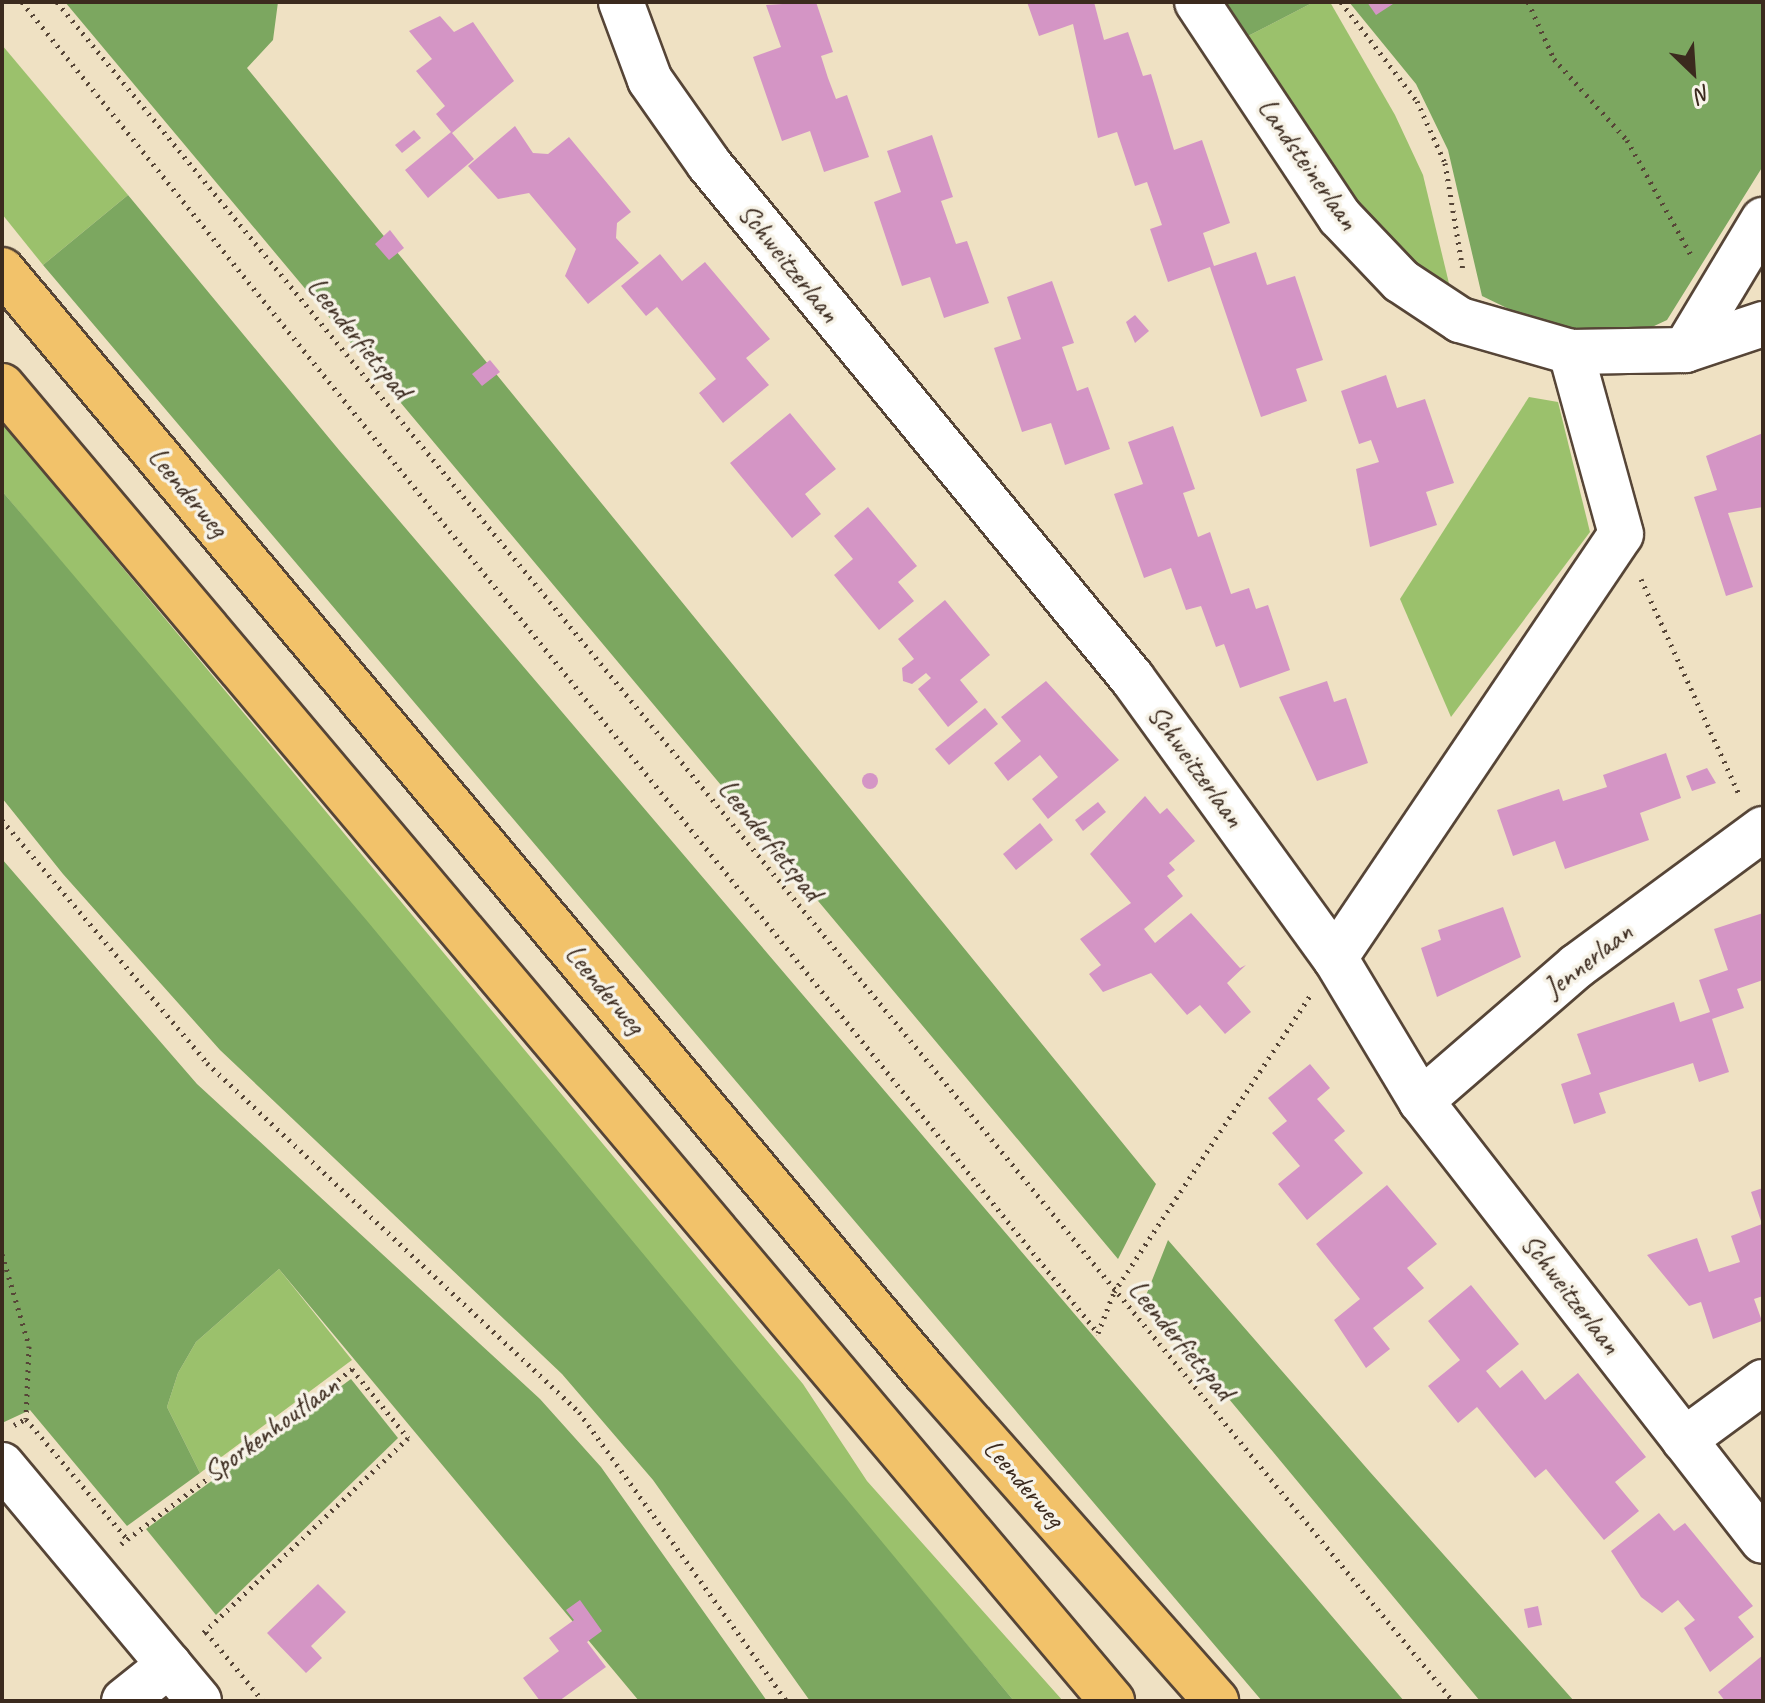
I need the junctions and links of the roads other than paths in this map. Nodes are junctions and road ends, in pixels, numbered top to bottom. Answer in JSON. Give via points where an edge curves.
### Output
{"nodes":[{"id":1,"x":621,"y":2,"type":"edge"},
{"id":2,"x":1197,"y":2,"type":"edge"},
{"id":3,"x":1763,"y":220,"type":"edge"},
{"id":4,"x":2,"y":270,"type":"edge"},
{"id":5,"x":1763,"y":324,"type":"edge"},
{"id":6,"x":1685,"y":350,"type":"junction"},
{"id":7,"x":1571,"y":352,"type":"junction"},
{"id":8,"x":2,"y":386,"type":"edge"},
{"id":9,"x":1760,"y":830,"type":"edge"},
{"id":10,"x":1335,"y":958,"type":"junction"},
{"id":11,"x":1421,"y":1101,"type":"junction"},
{"id":12,"x":1763,"y":1382,"type":"edge"},
{"id":13,"x":1684,"y":1440,"type":"junction"},
{"id":14,"x":2,"y":1465,"type":"edge"},
{"id":15,"x":1763,"y":1541,"type":"edge"},
{"id":16,"x":169,"y":1665,"type":"junction"},
{"id":17,"x":124,"y":1701,"type":"edge"},
{"id":18,"x":199,"y":1701,"type":"edge"},
{"id":19,"x":1112,"y":1701,"type":"edge"},
{"id":20,"x":1216,"y":1701,"type":"edge"}],
"edges":[{"from":1,"to":10,"type":"street","name":"Schweitzerlaan","via":[[650,80],[709,164],[1132,678]]},
{"from":2,"to":7,"type":"street","name":"Landsteinerlaan","via":[[1340,217],[1401,281],[1460,320]]},
{"from":3,"to":6,"type":"street"},
{"from":4,"to":20,"type":"main road","name":"Leenderweg","via":[[926,1373]]},
{"from":5,"to":6,"type":"street","name":"Landsteinerlaan"},
{"from":6,"to":7,"type":"street","name":"Landsteinerlaan"},
{"from":7,"to":10,"type":"street","via":[[1621,534]]},
{"from":8,"to":19,"type":"main road"},
{"from":9,"to":11,"type":"street","name":"Jennerlaan","via":[[1577,966]]},
{"from":10,"to":11,"type":"street","name":"Schweitzerlaan"},
{"from":11,"to":13,"type":"street","name":"Schweitzerlaan"},
{"from":12,"to":13,"type":"street"},
{"from":13,"to":15,"type":"street","name":"Schweitzerlaan"},
{"from":14,"to":16,"type":"street"},
{"from":16,"to":17,"type":"street"},
{"from":16,"to":18,"type":"street"}]}
